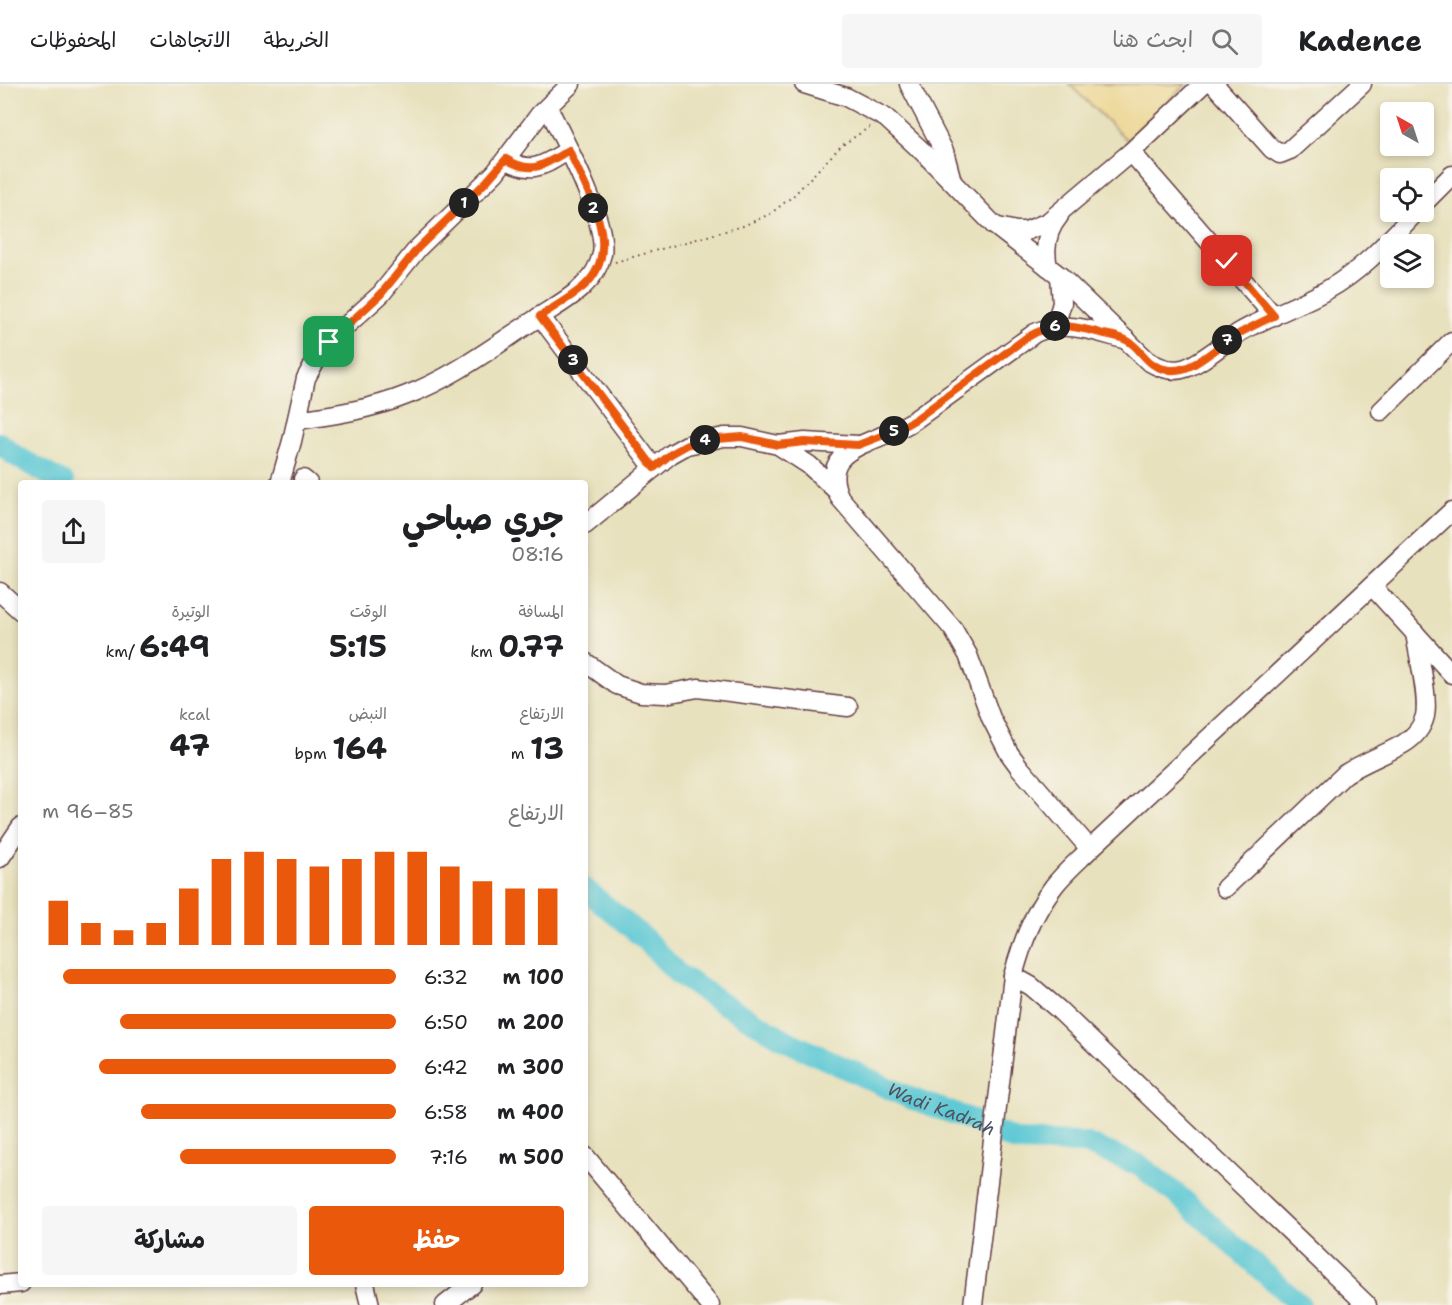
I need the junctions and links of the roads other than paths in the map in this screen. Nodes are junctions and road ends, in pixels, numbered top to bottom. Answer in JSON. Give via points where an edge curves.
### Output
{"nodes":[{"id":1,"x":572,"y":84,"type":"edge"},
{"id":2,"x":804,"y":84,"type":"edge"},
{"id":3,"x":909,"y":84,"type":"edge"},
{"id":4,"x":1203,"y":84,"type":"edge"},
{"id":5,"x":1214,"y":84,"type":"edge"},
{"id":6,"x":1362,"y":84,"type":"edge"},
{"id":7,"x":548,"y":107,"type":"junction"},
{"id":8,"x":569,"y":150,"type":"junction"},
{"id":9,"x":1131,"y":152,"type":"junction"},
{"id":10,"x":506,"y":159,"type":"junction"},
{"id":11,"x":952,"y":182,"type":"junction"},
{"id":12,"x":1449,"y":184,"type":"edge"},
{"id":13,"x":1434,"y":195,"type":"edge"},
{"id":14,"x":1062,"y":212,"type":"junction"},
{"id":15,"x":1406,"y":222,"type":"edge"},
{"id":16,"x":993,"y":225,"type":"junction"},
{"id":17,"x":1054,"y":272,"type":"junction"},
{"id":18,"x":540,"y":316,"type":"junction"},
{"id":19,"x":1274,"y":316,"type":"junction"},
{"id":20,"x":1055,"y":326,"type":"junction"},
{"id":21,"x":1127,"y":340,"type":"junction"},
{"id":22,"x":1452,"y":340,"type":"edge"},
{"id":23,"x":1381,"y":411,"type":"dead end"},
{"id":24,"x":297,"y":420,"type":"junction"},
{"id":25,"x":778,"y":445,"type":"junction"},
{"id":26,"x":858,"y":445,"type":"junction"},
{"id":27,"x":654,"y":468,"type":"junction"},
{"id":28,"x":281,"y":480,"type":"edge"},
{"id":29,"x":836,"y":490,"type":"junction"},
{"id":30,"x":1452,"y":511,"type":"edge"},
{"id":31,"x":588,"y":523,"type":"edge"},
{"id":32,"x":1371,"y":586,"type":"junction"},
{"id":33,"x":0,"y":592,"type":"edge"},
{"id":34,"x":18,"y":607,"type":"edge"},
{"id":35,"x":1415,"y":633,"type":"junction"},
{"id":36,"x":588,"y":664,"type":"edge"},
{"id":37,"x":1452,"y":674,"type":"edge"},
{"id":38,"x":848,"y":707,"type":"dead end"},
{"id":39,"x":18,"y":831,"type":"edge"},
{"id":40,"x":1090,"y":849,"type":"junction"},
{"id":41,"x":0,"y":858,"type":"edge"},
{"id":42,"x":1225,"y":888,"type":"dead end"},
{"id":43,"x":1013,"y":976,"type":"junction"},
{"id":44,"x":588,"y":1160,"type":"edge"},
{"id":45,"x":18,"y":1283,"type":"edge"},
{"id":46,"x":0,"y":1285,"type":"edge"},
{"id":47,"x":365,"y":1287,"type":"edge"},
{"id":48,"x":468,"y":1287,"type":"edge"},
{"id":49,"x":700,"y":1302,"type":"edge"},
{"id":50,"x":370,"y":1305,"type":"edge"},
{"id":51,"x":445,"y":1305,"type":"edge"},
{"id":52,"x":973,"y":1305,"type":"edge"},
{"id":53,"x":1366,"y":1305,"type":"edge"}],
"edges":[{"from":1,"to":7,"type":"street"},
{"from":2,"to":11,"type":"street","via":[[846,97],[886,118]]},
{"from":3,"to":11,"type":"street","via":[[944,151]]},
{"from":4,"to":9,"type":"street"},
{"from":5,"to":6,"type":"street","via":[[1280,154],[1290,150]]},
{"from":7,"to":8,"type":"street"},
{"from":7,"to":10,"type":"street"},
{"from":8,"to":10,"type":"street","via":[[536,167],[518,166]]},
{"from":8,"to":18,"type":"street","via":[[602,230],[602,255],[583,287]]},
{"from":9,"to":14,"type":"street"},
{"from":9,"to":19,"type":"street"},
{"from":10,"to":24,"type":"street","via":[[418,248],[381,294],[321,351],[306,378]]},
{"from":11,"to":16,"type":"street"},
{"from":12,"to":13,"type":"street"},
{"from":14,"to":16,"type":"street","via":[[1026,231]]},
{"from":14,"to":17,"type":"street","via":[[1047,238],[1046,255]]},
{"from":15,"to":19,"type":"street","via":[[1353,273]]},
{"from":16,"to":17,"type":"street"},
{"from":17,"to":20,"type":"street","via":[[1062,303]]},
{"from":17,"to":21,"type":"street"},
{"from":18,"to":24,"type":"street","via":[[466,365],[406,396]]},
{"from":18,"to":27,"type":"street"},
{"from":19,"to":21,"type":"street","via":[[1244,330],[1183,369],[1158,368]]},
{"from":20,"to":21,"type":"street","via":[[1077,326]]},
{"from":20,"to":26,"type":"street","via":[[1026,338],[916,419]]},
{"from":22,"to":23,"type":"street"},
{"from":24,"to":28,"type":"street"},
{"from":25,"to":26,"type":"street"},
{"from":25,"to":27,"type":"street","via":[[742,437],[705,440],[687,445]]},
{"from":25,"to":29,"type":"street","via":[[809,465]]},
{"from":26,"to":29,"type":"street","via":[[838,462]]},
{"from":27,"to":31,"type":"street"},
{"from":29,"to":40,"type":"street","via":[[953,629],[1009,753]]},
{"from":30,"to":32,"type":"street"},
{"from":32,"to":35,"type":"street"},
{"from":32,"to":40,"type":"street"},
{"from":33,"to":34,"type":"street"},
{"from":35,"to":37,"type":"street"},
{"from":35,"to":42,"type":"street","via":[[1425,715],[1413,737],[1362,763],[1330,787]]},
{"from":36,"to":38,"type":"street","via":[[618,685],[641,693],[665,694],[698,688]]},
{"from":39,"to":41,"type":"street"},
{"from":40,"to":43,"type":"street","via":[[1040,905]]},
{"from":43,"to":52,"type":"street"},
{"from":43,"to":53,"type":"street","via":[[1067,1017]]},
{"from":44,"to":49,"type":"street"},
{"from":45,"to":46,"type":"street"},
{"from":47,"to":50,"type":"street"},
{"from":48,"to":51,"type":"street"}]}
